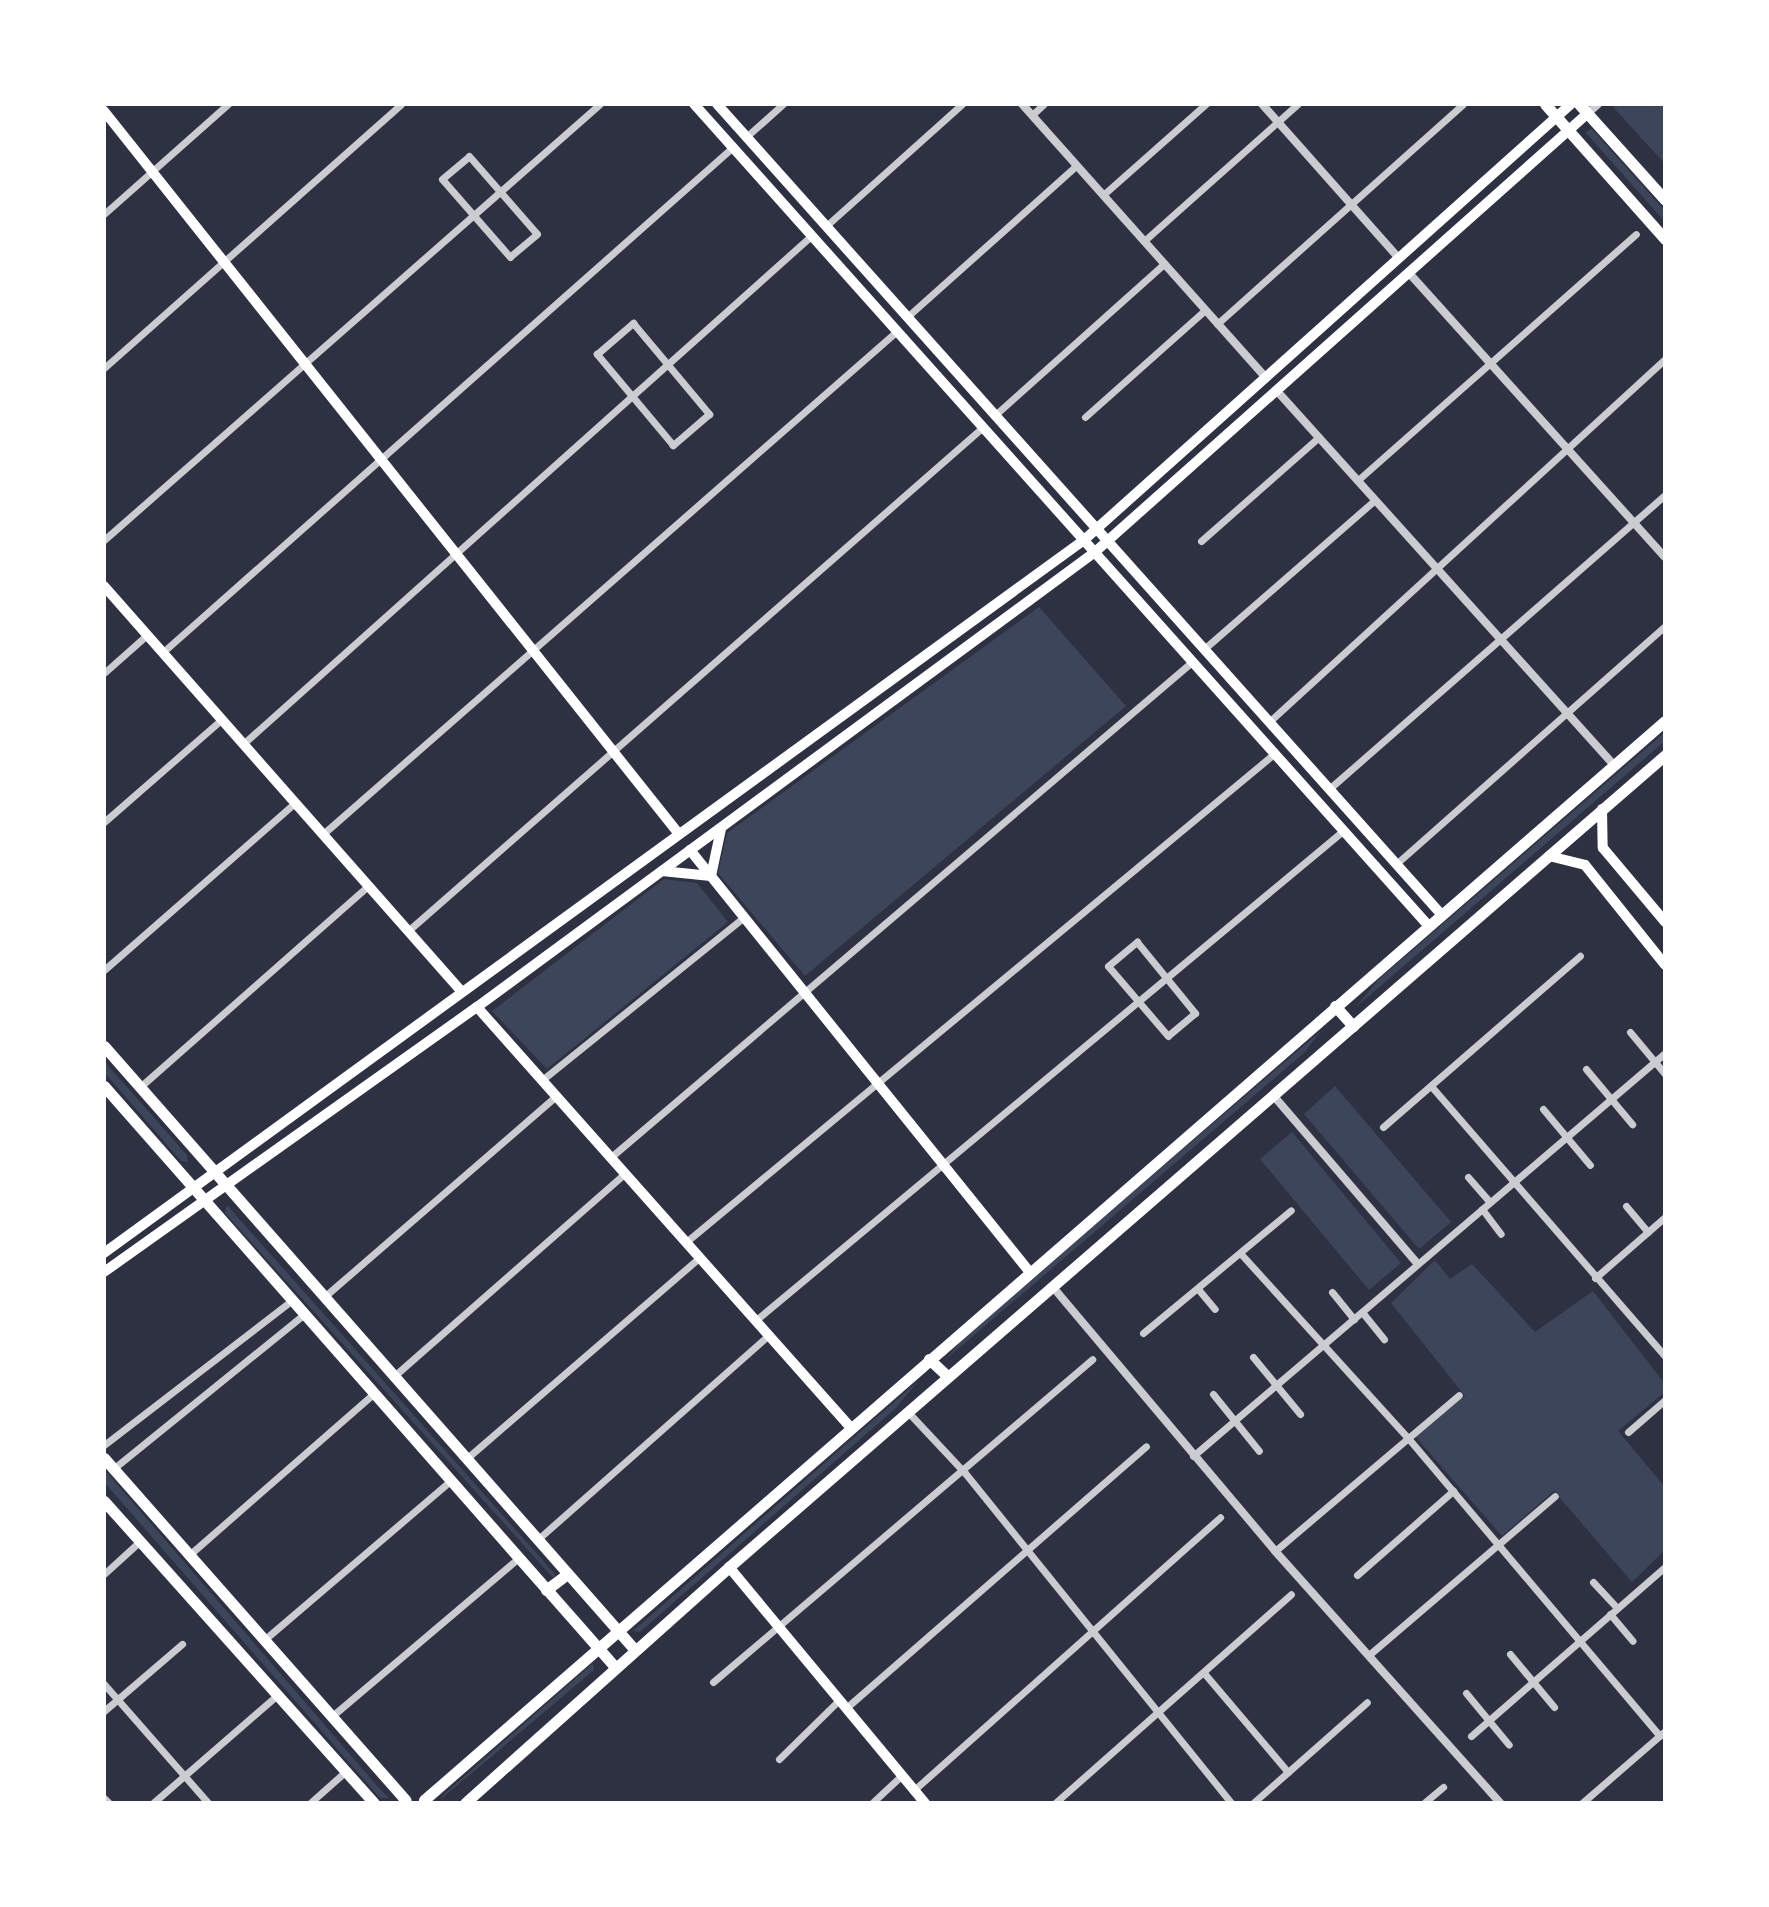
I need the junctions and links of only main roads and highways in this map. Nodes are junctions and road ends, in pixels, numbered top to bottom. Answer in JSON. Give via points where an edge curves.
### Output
{"nodes":[{"id":1,"x":694,"y":104,"type":"edge"},
{"id":2,"x":717,"y":104,"type":"edge"},
{"id":3,"x":1545,"y":104,"type":"edge"},
{"id":4,"x":1571,"y":104,"type":"edge"},
{"id":5,"x":1583,"y":109,"type":"edge"},
{"id":6,"x":104,"y":111,"type":"edge"},
{"id":7,"x":1556,"y":117,"type":"junction"},
{"id":8,"x":1568,"y":131,"type":"junction"},
{"id":9,"x":789,"y":184,"type":"junction"},
{"id":10,"x":776,"y":195,"type":"junction"},
{"id":11,"x":1665,"y":200,"type":"edge"},
{"id":12,"x":1665,"y":239,"type":"edge"},
{"id":13,"x":943,"y":357,"type":"junction"},
{"id":14,"x":931,"y":369,"type":"junction"},
{"id":15,"x":1138,"y":491,"type":"junction"},
{"id":16,"x":1149,"y":504,"type":"junction"},
{"id":17,"x":1097,"y":529,"type":"junction"},
{"id":18,"x":1084,"y":540,"type":"junction"},
{"id":19,"x":1107,"y":541,"type":"junction"},
{"id":20,"x":1095,"y":552,"type":"junction"},
{"id":21,"x":104,"y":586,"type":"edge"},
{"id":22,"x":885,"y":684,"type":"junction"},
{"id":23,"x":896,"y":699,"type":"junction"},
{"id":24,"x":1665,"y":721,"type":"edge"},
{"id":25,"x":1665,"y":755,"type":"edge"},
{"id":26,"x":1602,"y":809,"type":"junction"},
{"id":27,"x":721,"y":827,"type":"junction"},
{"id":28,"x":678,"y":833,"type":"junction"},
{"id":29,"x":690,"y":850,"type":"junction"},
{"id":30,"x":1549,"y":856,"type":"junction"},
{"id":31,"x":662,"y":871,"type":"junction"},
{"id":32,"x":1406,"y":875,"type":"junction"},
{"id":33,"x":711,"y":876,"type":"junction"},
{"id":34,"x":1395,"y":885,"type":"junction"},
{"id":35,"x":1440,"y":913,"type":"junction"},
{"id":36,"x":568,"y":914,"type":"junction"},
{"id":37,"x":1665,"y":922,"type":"edge"},
{"id":38,"x":1427,"y":924,"type":"junction"},
{"id":39,"x":580,"y":931,"type":"junction"},
{"id":40,"x":1665,"y":965,"type":"edge"},
{"id":41,"x":462,"y":992,"type":"junction"},
{"id":42,"x":1335,"y":1006,"type":"junction"},
{"id":43,"x":477,"y":1007,"type":"junction"},
{"id":44,"x":1353,"y":1026,"type":"junction"},
{"id":45,"x":104,"y":1046,"type":"edge"},
{"id":46,"x":106,"y":1092,"type":"edge"},
{"id":47,"x":215,"y":1175,"type":"junction"},
{"id":48,"x":225,"y":1188,"type":"junction"},
{"id":49,"x":195,"y":1189,"type":"junction"},
{"id":50,"x":205,"y":1201,"type":"junction"},
{"id":51,"x":104,"y":1253,"type":"edge"},
{"id":52,"x":1028,"y":1270,"type":"junction"},
{"id":53,"x":104,"y":1272,"type":"edge"},
{"id":54,"x":929,"y":1359,"type":"junction"},
{"id":55,"x":947,"y":1376,"type":"junction"},
{"id":56,"x":851,"y":1428,"type":"junction"},
{"id":57,"x":104,"y":1458,"type":"edge"},
{"id":58,"x":104,"y":1501,"type":"edge"},
{"id":59,"x":729,"y":1567,"type":"junction"},
{"id":60,"x":567,"y":1574,"type":"junction"},
{"id":61,"x":546,"y":1590,"type":"junction"},
{"id":62,"x":618,"y":1631,"type":"junction"},
{"id":63,"x":598,"y":1648,"type":"junction"},
{"id":64,"x":635,"y":1650,"type":"junction"},
{"id":65,"x":615,"y":1667,"type":"junction"},
{"id":66,"x":491,"y":1778,"type":"junction"},
{"id":67,"x":427,"y":1801,"type":"edge"},
{"id":68,"x":404,"y":1802,"type":"edge"},
{"id":69,"x":374,"y":1803,"type":"edge"},
{"id":70,"x":465,"y":1803,"type":"edge"},
{"id":71,"x":476,"y":1803,"type":"edge"},
{"id":72,"x":925,"y":1803,"type":"edge"}],
"edges":[{"from":1,"to":10,"type":"main road"},
{"from":2,"to":9,"type":"main road"},
{"from":3,"to":7,"type":"main road"},
{"from":4,"to":7,"type":"main road"},
{"from":5,"to":8,"type":"main road"},
{"from":5,"to":11,"type":"main road"},
{"from":6,"to":28,"type":"main road"},
{"from":7,"to":8,"type":"main road"},
{"from":7,"to":15,"type":"main road"},
{"from":8,"to":12,"type":"main road"},
{"from":8,"to":16,"type":"main road"},
{"from":9,"to":10,"type":"main road"},
{"from":9,"to":13,"type":"main road"},
{"from":10,"to":14,"type":"main road"},
{"from":13,"to":14,"type":"main road"},
{"from":13,"to":17,"type":"main road"},
{"from":14,"to":18,"type":"main road"},
{"from":15,"to":16,"type":"main road"},
{"from":15,"to":17,"type":"main road"},
{"from":16,"to":19,"type":"main road"},
{"from":17,"to":18,"type":"main road"},
{"from":17,"to":19,"type":"main road"},
{"from":18,"to":20,"type":"main road"},
{"from":18,"to":22,"type":"main road"},
{"from":19,"to":20,"type":"main road"},
{"from":19,"to":32,"type":"main road"},
{"from":20,"to":23,"type":"main road"},
{"from":20,"to":34,"type":"main road"},
{"from":21,"to":41,"type":"main road"},
{"from":22,"to":23,"type":"main road"},
{"from":22,"to":28,"type":"main road"},
{"from":23,"to":27,"type":"main road"},
{"from":24,"to":35,"type":"main road"},
{"from":25,"to":26,"type":"main road"},
{"from":26,"to":30,"type":"main road"},
{"from":26,"to":37,"type":"main road","via":[[1603,848]]},
{"from":27,"to":29,"type":"main road"},
{"from":27,"to":33,"type":"main road"},
{"from":28,"to":36,"type":"main road"},
{"from":29,"to":31,"type":"main road"},
{"from":29,"to":33,"type":"main road"},
{"from":30,"to":40,"type":"main road","via":[[1585,865]]},
{"from":30,"to":44,"type":"main road"},
{"from":31,"to":33,"type":"main road"},
{"from":31,"to":39,"type":"main road"},
{"from":32,"to":34,"type":"main road"},
{"from":32,"to":35,"type":"main road"},
{"from":33,"to":52,"type":"main road"},
{"from":34,"to":38,"type":"main road"},
{"from":35,"to":38,"type":"main road"},
{"from":36,"to":39,"type":"main road"},
{"from":36,"to":41,"type":"main road"},
{"from":38,"to":42,"type":"main road"},
{"from":39,"to":43,"type":"main road"},
{"from":41,"to":47,"type":"main road"},
{"from":42,"to":44,"type":"main road"},
{"from":42,"to":52,"type":"main road"},
{"from":43,"to":48,"type":"main road"},
{"from":43,"to":56,"type":"main road"},
{"from":44,"to":55,"type":"main road"},
{"from":45,"to":47,"type":"main road"},
{"from":46,"to":49,"type":"main road"},
{"from":47,"to":48,"type":"main road"},
{"from":47,"to":49,"type":"main road"},
{"from":48,"to":50,"type":"main road"},
{"from":48,"to":60,"type":"main road"},
{"from":49,"to":50,"type":"main road"},
{"from":49,"to":51,"type":"main road"},
{"from":50,"to":53,"type":"main road"},
{"from":50,"to":61,"type":"main road"},
{"from":52,"to":54,"type":"main road"},
{"from":54,"to":55,"type":"main road"},
{"from":54,"to":56,"type":"main road"},
{"from":55,"to":59,"type":"main road"},
{"from":56,"to":62,"type":"main road"},
{"from":57,"to":68,"type":"main road"},
{"from":58,"to":69,"type":"main road"},
{"from":59,"to":64,"type":"main road"},
{"from":59,"to":72,"type":"main road"},
{"from":60,"to":61,"type":"main road"},
{"from":60,"to":62,"type":"main road"},
{"from":61,"to":63,"type":"main road"},
{"from":62,"to":63,"type":"main road"},
{"from":62,"to":64,"type":"main road"},
{"from":63,"to":65,"type":"main road"},
{"from":63,"to":67,"type":"main road"},
{"from":64,"to":65,"type":"main road"},
{"from":65,"to":66,"type":"main road"},
{"from":66,"to":70,"type":"main road"},
{"from":66,"to":71,"type":"main road"},
{"from":67,"to":68,"type":"main road"}]}
